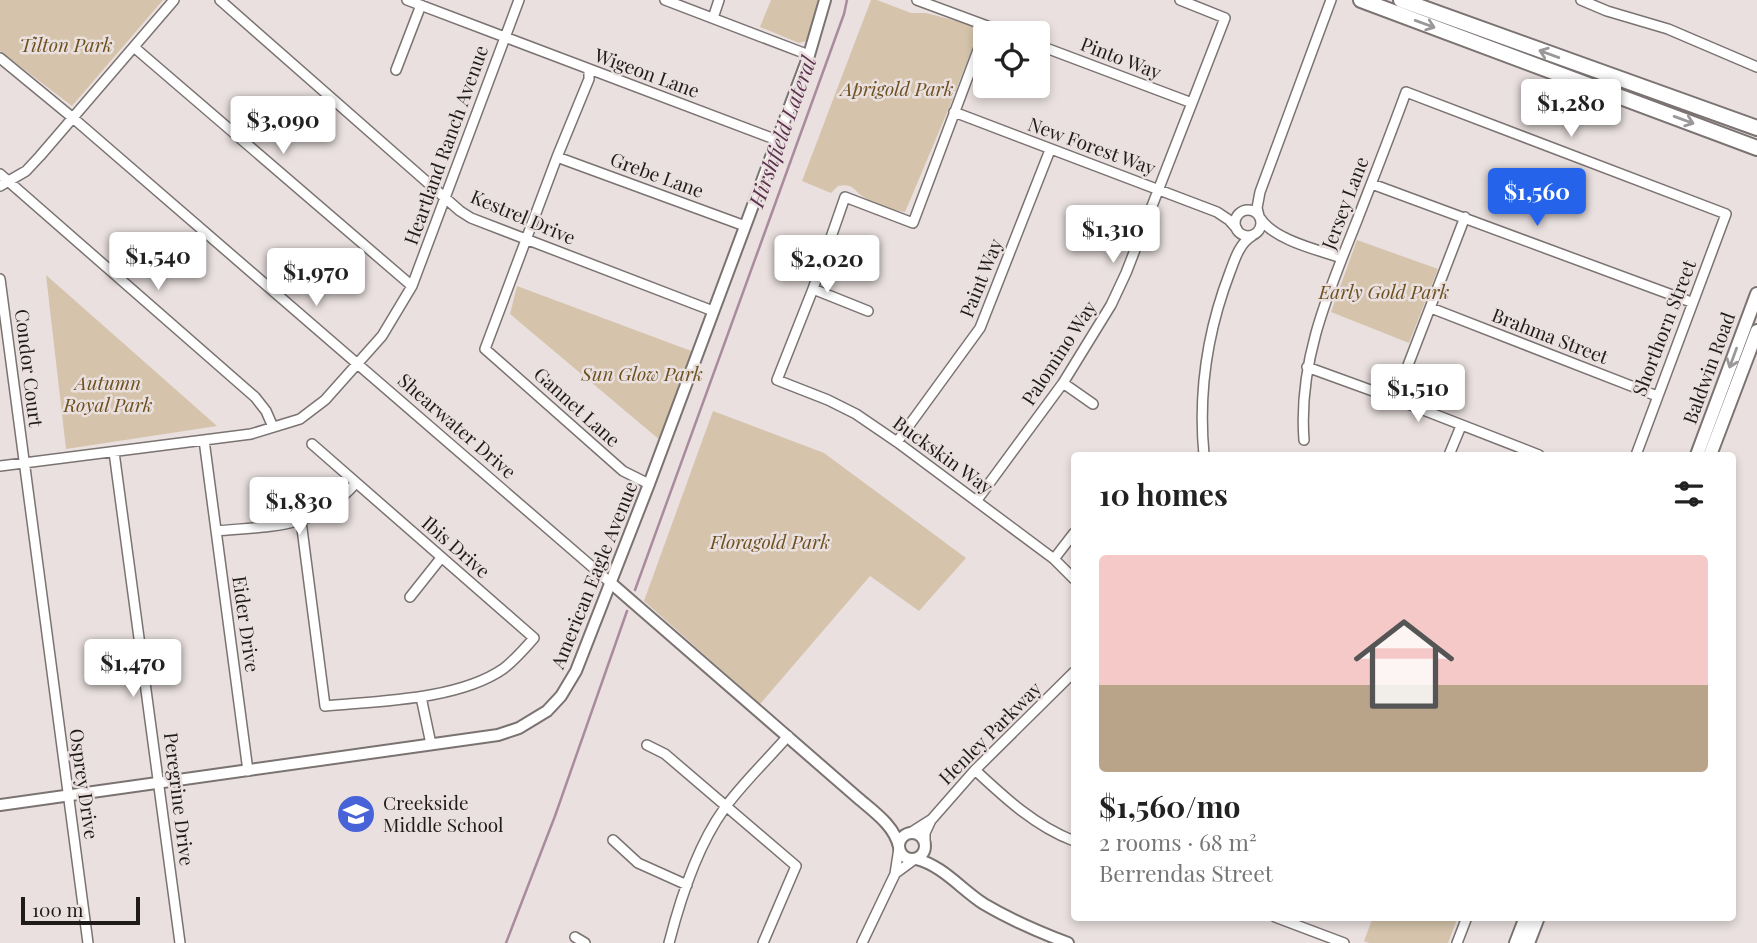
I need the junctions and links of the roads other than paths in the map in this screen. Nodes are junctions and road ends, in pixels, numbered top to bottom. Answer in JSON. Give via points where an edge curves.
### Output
{"nodes":[{"id":1,"x":174,"y":0,"type":"edge"},
{"id":2,"x":220,"y":0,"type":"edge"},
{"id":3,"x":407,"y":0,"type":"edge"},
{"id":4,"x":519,"y":0,"type":"edge"},
{"id":5,"x":665,"y":0,"type":"edge"},
{"id":6,"x":719,"y":0,"type":"edge"},
{"id":7,"x":825,"y":0,"type":"edge"},
{"id":8,"x":917,"y":0,"type":"edge"},
{"id":9,"x":1180,"y":0,"type":"edge"},
{"id":10,"x":1331,"y":0,"type":"edge"},
{"id":11,"x":1361,"y":0,"type":"edge"},
{"id":12,"x":1401,"y":0,"type":"edge"},
{"id":13,"x":1581,"y":0,"type":"edge"},
{"id":14,"x":421,"y":5,"type":"junction"},
{"id":15,"x":713,"y":18,"type":"junction"},
{"id":16,"x":974,"y":21,"type":"edge"},
{"id":17,"x":505,"y":37,"type":"junction"},
{"id":18,"x":135,"y":48,"type":"junction"},
{"id":19,"x":1050,"y":50,"type":"edge"},
{"id":20,"x":809,"y":55,"type":"junction"},
{"id":21,"x":0,"y":58,"type":"edge"},
{"id":22,"x":973,"y":62,"type":"edge"},
{"id":23,"x":1757,"y":67,"type":"edge"},
{"id":24,"x":396,"y":70,"type":"dead end"},
{"id":25,"x":589,"y":71,"type":"junction"},
{"id":26,"x":1192,"y":103,"type":"junction"},
{"id":27,"x":954,"y":112,"type":"junction"},
{"id":28,"x":74,"y":118,"type":"junction"},
{"id":29,"x":1757,"y":128,"type":"edge"},
{"id":30,"x":777,"y":140,"type":"junction"},
{"id":31,"x":1757,"y":148,"type":"edge"},
{"id":32,"x":1050,"y":150,"type":"junction"},
{"id":33,"x":557,"y":157,"type":"junction"},
{"id":34,"x":0,"y":174,"type":"edge"},
{"id":35,"x":10,"y":181,"type":"junction"},
{"id":36,"x":1371,"y":184,"type":"junction"},
{"id":37,"x":0,"y":186,"type":"edge"},
{"id":38,"x":1159,"y":190,"type":"junction"},
{"id":39,"x":1260,"y":192,"type":"junction"},
{"id":40,"x":446,"y":197,"type":"junction"},
{"id":41,"x":1217,"y":212,"type":"junction"},
{"id":42,"x":1242,"y":212,"type":"junction"},
{"id":43,"x":1726,"y":214,"type":"joint"},
{"id":44,"x":1260,"y":217,"type":"junction"},
{"id":45,"x":1465,"y":217,"type":"junction"},
{"id":46,"x":745,"y":226,"type":"junction"},
{"id":47,"x":1237,"y":230,"type":"junction"},
{"id":48,"x":1253,"y":235,"type":"junction"},
{"id":49,"x":1280,"y":235,"type":"junction"},
{"id":50,"x":526,"y":239,"type":"junction"},
{"id":51,"x":1237,"y":253,"type":"junction"},
{"id":52,"x":1342,"y":258,"type":"junction"},
{"id":53,"x":0,"y":279,"type":"edge"},
{"id":54,"x":412,"y":286,"type":"junction"},
{"id":55,"x":813,"y":289,"type":"junction"},
{"id":56,"x":1757,"y":294,"type":"edge"},
{"id":57,"x":1691,"y":302,"type":"junction"},
{"id":58,"x":1430,"y":308,"type":"junction"},
{"id":59,"x":713,"y":311,"type":"junction"},
{"id":60,"x":868,"y":311,"type":"dead end"},
{"id":61,"x":1757,"y":331,"type":"edge"},
{"id":62,"x":358,"y":364,"type":"junction"},
{"id":63,"x":1307,"y":367,"type":"junction"},
{"id":64,"x":1063,"y":383,"type":"junction"},
{"id":65,"x":1657,"y":396,"type":"junction"},
{"id":66,"x":1395,"y":398,"type":"junction"},
{"id":67,"x":1093,"y":404,"type":"dead end"},
{"id":68,"x":1461,"y":426,"type":"junction"},
{"id":69,"x":272,"y":428,"type":"junction"},
{"id":70,"x":204,"y":440,"type":"junction"},
{"id":71,"x":1304,"y":440,"type":"dead end"},
{"id":72,"x":897,"y":442,"type":"junction"},
{"id":73,"x":312,"y":444,"type":"dead end"},
{"id":74,"x":114,"y":452,"type":"junction"},
{"id":75,"x":1204,"y":452,"type":"edge"},
{"id":76,"x":1450,"y":452,"type":"edge"},
{"id":77,"x":1531,"y":452,"type":"edge"},
{"id":78,"x":1637,"y":452,"type":"edge"},
{"id":79,"x":1698,"y":452,"type":"edge"},
{"id":80,"x":1711,"y":452,"type":"edge"},
{"id":81,"x":23,"y":463,"type":"junction"},
{"id":82,"x":0,"y":466,"type":"edge"},
{"id":83,"x":355,"y":484,"type":"junction"},
{"id":84,"x":649,"y":484,"type":"junction"},
{"id":85,"x":977,"y":500,"type":"junction"},
{"id":86,"x":301,"y":521,"type":"junction"},
{"id":87,"x":216,"y":531,"type":"junction"},
{"id":88,"x":1071,"y":537,"type":"edge"},
{"id":89,"x":441,"y":558,"type":"junction"},
{"id":90,"x":1054,"y":559,"type":"junction"},
{"id":91,"x":1071,"y":576,"type":"edge"},
{"id":92,"x":612,"y":584,"type":"junction"},
{"id":93,"x":410,"y":597,"type":"dead end"},
{"id":94,"x":1071,"y":675,"type":"edge"},
{"id":95,"x":421,"y":697,"type":"junction"},
{"id":96,"x":788,"y":736,"type":"junction"},
{"id":97,"x":430,"y":744,"type":"junction"},
{"id":98,"x":647,"y":745,"type":"dead end"},
{"id":99,"x":975,"y":770,"type":"junction"},
{"id":100,"x":248,"y":771,"type":"junction"},
{"id":101,"x":159,"y":782,"type":"junction"},
{"id":102,"x":69,"y":797,"type":"junction"},
{"id":103,"x":0,"y":805,"type":"edge"},
{"id":104,"x":726,"y":805,"type":"junction"},
{"id":105,"x":932,"y":819,"type":"junction"},
{"id":106,"x":887,"y":825,"type":"junction"},
{"id":107,"x":909,"y":833,"type":"junction"},
{"id":108,"x":613,"y":840,"type":"dead end"},
{"id":109,"x":1071,"y":840,"type":"edge"},
{"id":110,"x":925,"y":844,"type":"junction"},
{"id":111,"x":899,"y":847,"type":"junction"},
{"id":112,"x":916,"y":859,"type":"junction"},
{"id":113,"x":938,"y":868,"type":"junction"},
{"id":114,"x":895,"y":874,"type":"junction"},
{"id":115,"x":687,"y":885,"type":"junction"},
{"id":116,"x":1286,"y":921,"type":"edge"},
{"id":117,"x":1465,"y":921,"type":"edge"},
{"id":118,"x":1524,"y":921,"type":"edge"},
{"id":119,"x":1536,"y":921,"type":"edge"},
{"id":120,"x":575,"y":937,"type":"dead end"},
{"id":121,"x":88,"y":943,"type":"edge"},
{"id":122,"x":180,"y":943,"type":"edge"},
{"id":123,"x":585,"y":943,"type":"edge"},
{"id":124,"x":669,"y":943,"type":"edge"},
{"id":125,"x":764,"y":943,"type":"edge"},
{"id":126,"x":862,"y":943,"type":"edge"},
{"id":127,"x":1068,"y":943,"type":"edge"},
{"id":128,"x":1344,"y":943,"type":"edge"},
{"id":129,"x":1457,"y":943,"type":"edge"},
{"id":130,"x":1516,"y":943,"type":"edge"},
{"id":131,"x":1528,"y":943,"type":"edge"}],
"edges":[{"from":1,"to":18,"type":"street"},
{"from":2,"to":40,"type":"street","name":"Kestrel Drive"},
{"from":3,"to":14,"type":"street","name":"Wigeon Lane"},
{"from":4,"to":17,"type":"street","name":"Heartland Ranch Avenue"},
{"from":5,"to":15,"type":"street"},
{"from":6,"to":15,"type":"street"},
{"from":7,"to":20,"type":"street","name":"American Eagle Avenue"},
{"from":8,"to":16,"type":"street"},
{"from":9,"to":26,"type":"street","name":"Palomino Way","via":[[1225,18]]},
{"from":10,"to":39,"type":"street"},
{"from":11,"to":31,"type":"main road","one_way":true},
{"from":29,"to":12,"type":"main road","one_way":true},
{"from":13,"to":23,"type":"street","via":[[1668,29]]},
{"from":14,"to":17,"type":"street","name":"Wigeon Lane"},
{"from":14,"to":24,"type":"street"},
{"from":15,"to":20,"type":"street"},
{"from":17,"to":25,"type":"street","name":"Wigeon Lane"},
{"from":17,"to":40,"type":"street","name":"Heartland Ranch Avenue"},
{"from":18,"to":28,"type":"street"},
{"from":18,"to":54,"type":"street"},
{"from":19,"to":26,"type":"street","name":"Pinto Way"},
{"from":20,"to":30,"type":"street","name":"American Eagle Avenue"},
{"from":21,"to":28,"type":"street","name":"Shearwater Drive"},
{"from":22,"to":27,"type":"street"},
{"from":25,"to":30,"type":"street","name":"Wigeon Lane"},
{"from":25,"to":33,"type":"street"},
{"from":26,"to":38,"type":"street","name":"Palomino Way"},
{"from":27,"to":32,"type":"street","name":"New Forest Way"},
{"from":27,"to":55,"type":"street","via":[[913,223],[845,197]]},
{"from":28,"to":35,"type":"street","via":[[26,171]]},
{"from":28,"to":62,"type":"street","name":"Shearwater Drive"},
{"from":30,"to":46,"type":"street","name":"American Eagle Avenue"},
{"from":32,"to":38,"type":"street","name":"New Forest Way"},
{"from":32,"to":72,"type":"street","name":"Paint Way","via":[[980,328]]},
{"from":33,"to":46,"type":"street","name":"Grebe Lane"},
{"from":33,"to":50,"type":"street"},
{"from":34,"to":35,"type":"street"},
{"from":35,"to":37,"type":"street"},
{"from":35,"to":69,"type":"street","via":[[255,397]]},
{"from":36,"to":43,"type":"street","name":"Jersey Lane","via":[[1406,92]]},
{"from":36,"to":45,"type":"street"},
{"from":36,"to":52,"type":"street","name":"Jersey Lane"},
{"from":38,"to":41,"type":"street","name":"New Forest Way"},
{"from":38,"to":64,"type":"street","name":"Palomino Way","via":[[1111,305]]},
{"from":39,"to":42,"type":"street"},
{"from":39,"to":44,"type":"street"},
{"from":40,"to":50,"type":"street","name":"Kestrel Drive","via":[[471,218]]},
{"from":40,"to":54,"type":"street","name":"Heartland Ranch Avenue"},
{"from":41,"to":42,"type":"street","name":"New Forest Way"},
{"from":41,"to":47,"type":"street","name":"New Forest Way"},
{"from":42,"to":44,"type":"street","via":[[1254,211]]},
{"from":42,"to":47,"type":"street"},
{"from":43,"to":57,"type":"street","name":"Shorthorn Street"},
{"from":44,"to":48,"type":"street","via":[[1261,228]]},
{"from":44,"to":49,"type":"street"},
{"from":45,"to":57,"type":"street"},
{"from":45,"to":58,"type":"street"},
{"from":46,"to":59,"type":"street","name":"American Eagle Avenue"},
{"from":47,"to":48,"type":"street"},
{"from":47,"to":51,"type":"street"},
{"from":48,"to":49,"type":"street"},
{"from":48,"to":51,"type":"street"},
{"from":49,"to":52,"type":"street"},
{"from":50,"to":59,"type":"street","name":"Kestrel Drive"},
{"from":50,"to":84,"type":"street","name":"Gannet Lane","via":[[485,349],[623,471]]},
{"from":51,"to":75,"type":"street","via":[[1208,346],[1202,396]]},
{"from":52,"to":63,"type":"street","name":"Jersey Lane"},
{"from":53,"to":81,"type":"street","name":"Condor Court"},
{"from":54,"to":62,"type":"street","name":"Heartland Ranch Avenue","via":[[389,327]]},
{"from":55,"to":60,"type":"street"},
{"from":55,"to":72,"type":"street","name":"Buckskin Way","via":[[777,380],[856,414]]},
{"from":56,"to":79,"type":"main road","name":"Baldwin Road","one_way":true},
{"from":57,"to":65,"type":"street","name":"Shorthorn Street"},
{"from":58,"to":65,"type":"street","name":"Brahma Street"},
{"from":58,"to":66,"type":"street"},
{"from":59,"to":84,"type":"street","name":"American Eagle Avenue"},
{"from":61,"to":80,"type":"main road","name":"Baldwin Road"},
{"from":62,"to":69,"type":"street","name":"Heartland Ranch Avenue","via":[[313,411]]},
{"from":62,"to":92,"type":"street","name":"Shearwater Drive"},
{"from":63,"to":66,"type":"street"},
{"from":63,"to":71,"type":"street","name":"Jersey Lane"},
{"from":64,"to":67,"type":"street"},
{"from":64,"to":85,"type":"street","name":"Palomino Way"},
{"from":65,"to":78,"type":"street","name":"Shorthorn Street"},
{"from":66,"to":68,"type":"street"},
{"from":68,"to":76,"type":"street"},
{"from":68,"to":77,"type":"street"},
{"from":69,"to":70,"type":"street","name":"Heartland Ranch Avenue"},
{"from":70,"to":74,"type":"street","name":"Heartland Ranch Avenue"},
{"from":70,"to":87,"type":"street","name":"Eider Drive"},
{"from":72,"to":85,"type":"street","name":"Buckskin Way"},
{"from":73,"to":83,"type":"street","name":"Ibis Drive"},
{"from":74,"to":81,"type":"street","name":"Heartland Ranch Avenue"},
{"from":74,"to":101,"type":"street","name":"Peregrine Drive"},
{"from":81,"to":82,"type":"street","name":"Heartland Ranch Avenue"},
{"from":81,"to":102,"type":"street","name":"Osprey Drive"},
{"from":83,"to":86,"type":"street","via":[[330,508]]},
{"from":83,"to":89,"type":"street","name":"Ibis Drive"},
{"from":84,"to":92,"type":"street","name":"American Eagle Avenue"},
{"from":85,"to":90,"type":"street","name":"Buckskin Way"},
{"from":86,"to":87,"type":"street"},
{"from":86,"to":95,"type":"street","via":[[325,706]]},
{"from":87,"to":100,"type":"street","name":"Eider Drive"},
{"from":88,"to":90,"type":"street"},
{"from":89,"to":93,"type":"street"},
{"from":89,"to":95,"type":"street","name":"Ibis Drive","via":[[534,638],[516,659],[492,675]]},
{"from":90,"to":91,"type":"street","name":"Buckskin Way"},
{"from":92,"to":96,"type":"street","name":"Shearwater Drive"},
{"from":92,"to":97,"type":"street","name":"American Eagle Avenue","via":[[572,680],[547,711],[509,732]]},
{"from":94,"to":99,"type":"street","name":"Henley Parkway"},
{"from":95,"to":97,"type":"street"},
{"from":96,"to":104,"type":"street"},
{"from":96,"to":106,"type":"street","name":"Shearwater Drive"},
{"from":97,"to":100,"type":"street","name":"American Eagle Avenue"},
{"from":98,"to":104,"type":"street","via":[[665,754]]},
{"from":99,"to":105,"type":"street","name":"Henley Parkway"},
{"from":99,"to":109,"type":"street","via":[[1036,822]]},
{"from":100,"to":101,"type":"street","name":"American Eagle Avenue"},
{"from":101,"to":102,"type":"street","name":"American Eagle Avenue"},
{"from":101,"to":122,"type":"street","name":"Peregrine Drive"},
{"from":102,"to":103,"type":"street","name":"American Eagle Avenue"},
{"from":102,"to":121,"type":"street","name":"Osprey Drive"},
{"from":104,"to":115,"type":"street"},
{"from":104,"to":125,"type":"street","via":[[796,866]]},
{"from":105,"to":107,"type":"street","name":"Henley Parkway"},
{"from":105,"to":110,"type":"street","name":"Henley Parkway"},
{"from":106,"to":107,"type":"street","name":"Shearwater Drive"},
{"from":106,"to":111,"type":"street","name":"Shearwater Drive"},
{"from":107,"to":110,"type":"street","via":[[919,835]]},
{"from":107,"to":111,"type":"street"},
{"from":108,"to":115,"type":"street","via":[[638,863]]},
{"from":110,"to":112,"type":"street","via":[[925,852]]},
{"from":110,"to":113,"type":"street"},
{"from":111,"to":112,"type":"street","via":[[905,857]]},
{"from":111,"to":114,"type":"street"},
{"from":112,"to":113,"type":"street"},
{"from":112,"to":114,"type":"street"},
{"from":113,"to":127,"type":"street","via":[[996,910]]},
{"from":114,"to":126,"type":"street"},
{"from":115,"to":124,"type":"street"},
{"from":116,"to":128,"type":"street"},
{"from":117,"to":129,"type":"street"},
{"from":118,"to":130,"type":"main road"},
{"from":119,"to":131,"type":"main road"},
{"from":120,"to":123,"type":"street"}]}
